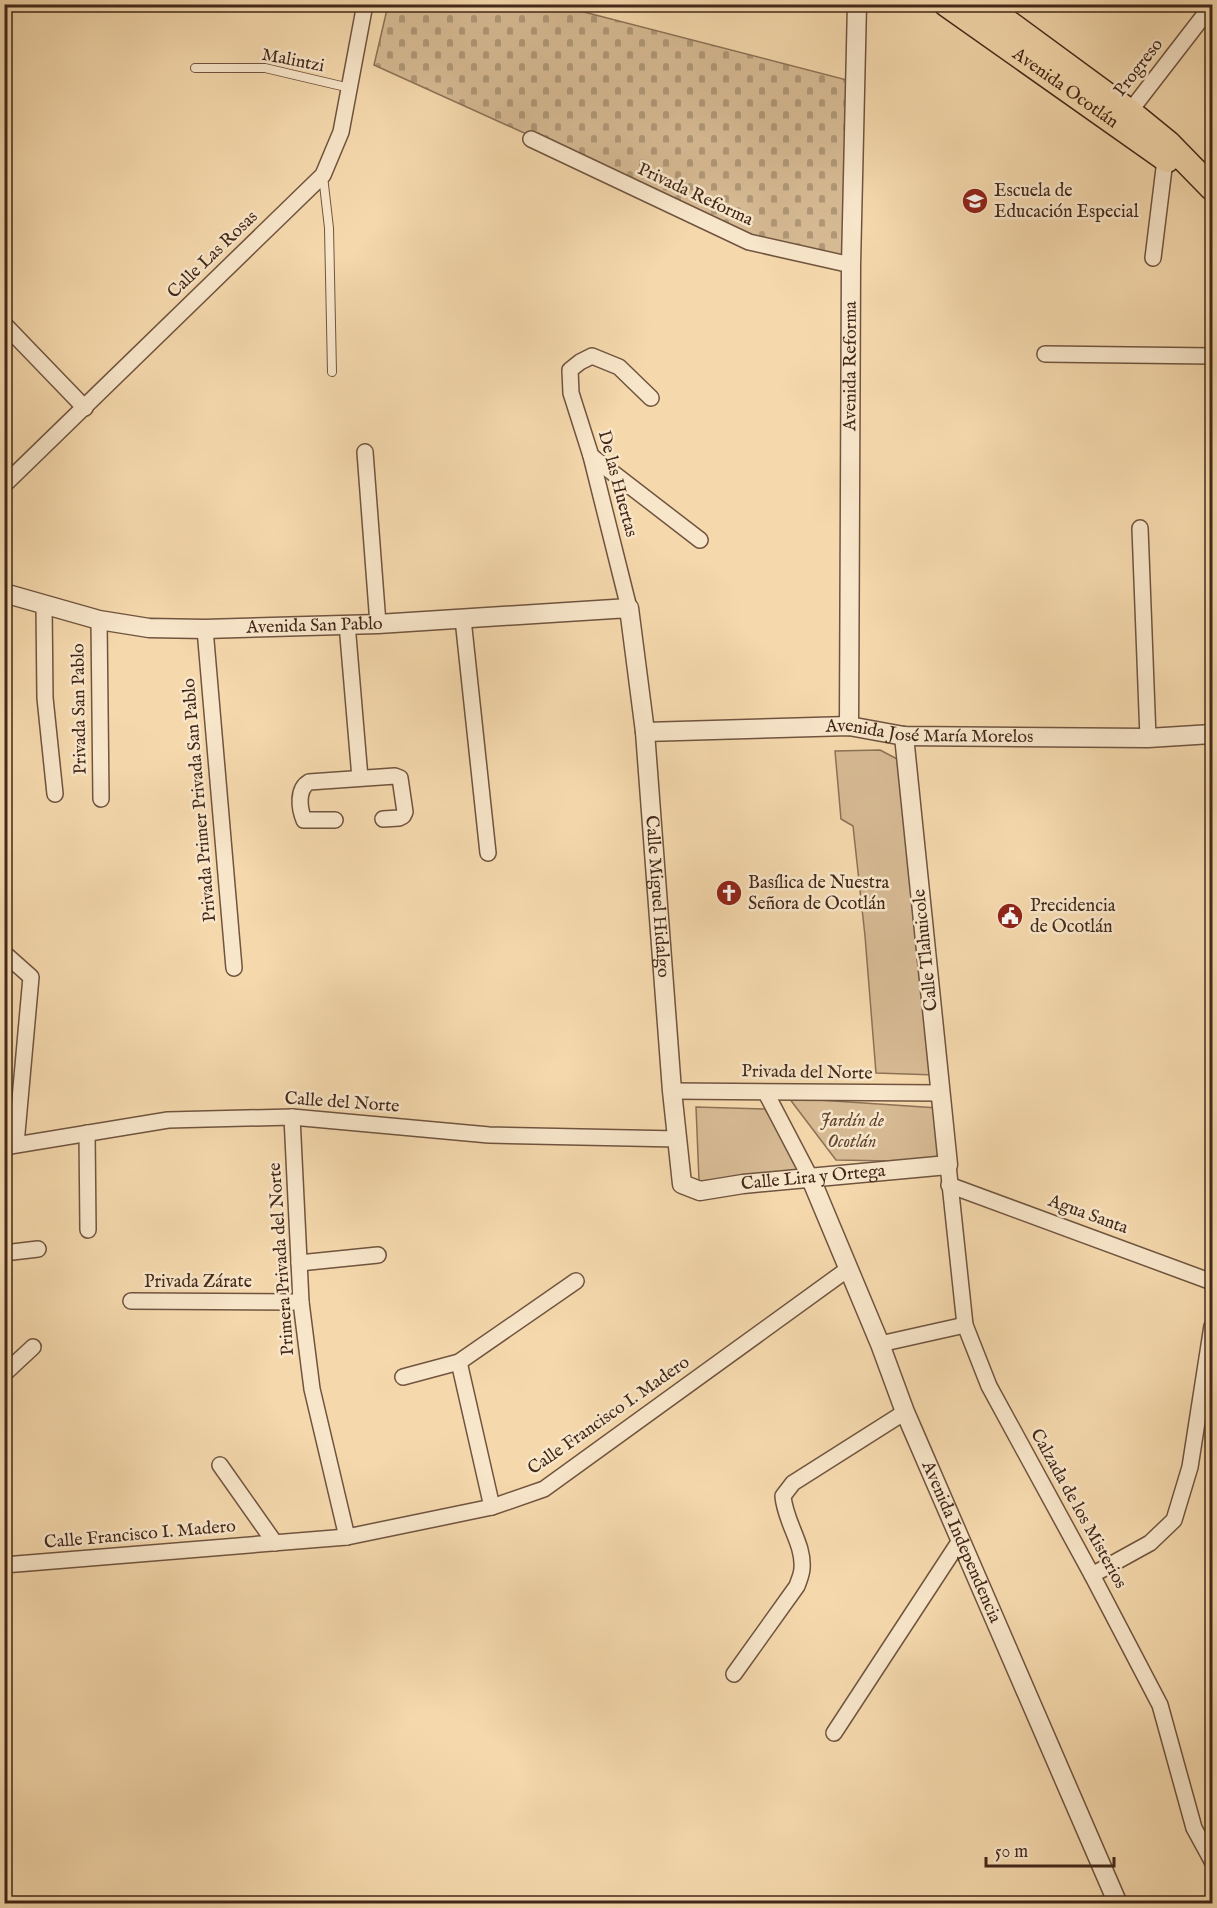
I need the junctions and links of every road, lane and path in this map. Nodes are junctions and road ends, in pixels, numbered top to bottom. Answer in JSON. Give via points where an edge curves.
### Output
{"nodes":[{"id":1,"x":365,"y":4,"type":"edge"},
{"id":2,"x":857,"y":4,"type":"edge"},
{"id":3,"x":946,"y":4,"type":"edge"},
{"id":4,"x":983,"y":4,"type":"edge"},
{"id":5,"x":1212,"y":5,"type":"edge"},
{"id":6,"x":195,"y":68,"type":"dead end"},
{"id":7,"x":350,"y":88,"type":"junction"},
{"id":8,"x":1124,"y":119,"type":"junction"},
{"id":9,"x":531,"y":139,"type":"dead end"},
{"id":10,"x":1173,"y":156,"type":"junction"},
{"id":11,"x":323,"y":175,"type":"junction"},
{"id":12,"x":1212,"y":188,"type":"edge"},
{"id":13,"x":1153,"y":258,"type":"dead end"},
{"id":14,"x":851,"y":264,"type":"junction"},
{"id":15,"x":4,"y":324,"type":"edge"},
{"id":16,"x":1045,"y":354,"type":"dead end"},
{"id":17,"x":1212,"y":356,"type":"edge"},
{"id":18,"x":332,"y":372,"type":"dead end"},
{"id":19,"x":651,"y":398,"type":"dead end"},
{"id":20,"x":85,"y":408,"type":"junction"},
{"id":21,"x":365,"y":452,"type":"dead end"},
{"id":22,"x":591,"y":456,"type":"junction"},
{"id":23,"x":4,"y":485,"type":"edge"},
{"id":24,"x":1140,"y":528,"type":"dead end"},
{"id":25,"x":700,"y":540,"type":"dead end"},
{"id":26,"x":4,"y":593,"type":"edge"},
{"id":27,"x":44,"y":605,"type":"junction"},
{"id":28,"x":629,"y":608,"type":"junction"},
{"id":29,"x":463,"y":618,"type":"junction"},
{"id":30,"x":99,"y":620,"type":"junction"},
{"id":31,"x":347,"y":624,"type":"junction"},
{"id":32,"x":378,"y":624,"type":"junction"},
{"id":33,"x":205,"y":629,"type":"junction"},
{"id":34,"x":849,"y":726,"type":"junction"},
{"id":35,"x":645,"y":732,"type":"junction"},
{"id":36,"x":1212,"y":734,"type":"edge"},
{"id":37,"x":904,"y":736,"type":"junction"},
{"id":38,"x":1148,"y":738,"type":"junction"},
{"id":39,"x":360,"y":778,"type":"junction"},
{"id":40,"x":55,"y":794,"type":"dead end"},
{"id":41,"x":101,"y":799,"type":"dead end"},
{"id":42,"x":383,"y":819,"type":"dead end"},
{"id":43,"x":335,"y":820,"type":"dead end"},
{"id":44,"x":488,"y":853,"type":"dead end"},
{"id":45,"x":4,"y":954,"type":"edge"},
{"id":46,"x":234,"y":968,"type":"dead end"},
{"id":47,"x":672,"y":1091,"type":"junction"},
{"id":48,"x":766,"y":1093,"type":"junction"},
{"id":49,"x":941,"y":1093,"type":"junction"},
{"id":50,"x":292,"y":1117,"type":"junction"},
{"id":51,"x":87,"y":1133,"type":"junction"},
{"id":52,"x":678,"y":1139,"type":"junction"},
{"id":53,"x":10,"y":1145,"type":"edge"},
{"id":54,"x":948,"y":1165,"type":"junction"},
{"id":55,"x":811,"y":1179,"type":"junction"},
{"id":56,"x":682,"y":1184,"type":"joint"},
{"id":57,"x":950,"y":1185,"type":"junction"},
{"id":58,"x":88,"y":1230,"type":"dead end"},
{"id":59,"x":38,"y":1249,"type":"dead end"},
{"id":60,"x":4,"y":1253,"type":"edge"},
{"id":61,"x":378,"y":1255,"type":"dead end"},
{"id":62,"x":299,"y":1263,"type":"junction"},
{"id":63,"x":848,"y":1269,"type":"junction"},
{"id":64,"x":576,"y":1281,"type":"dead end"},
{"id":65,"x":1212,"y":1282,"type":"edge"},
{"id":66,"x":131,"y":1301,"type":"dead end"},
{"id":67,"x":301,"y":1302,"type":"junction"},
{"id":68,"x":965,"y":1326,"type":"junction"},
{"id":69,"x":1212,"y":1326,"type":"edge"},
{"id":70,"x":880,"y":1344,"type":"junction"},
{"id":71,"x":33,"y":1347,"type":"dead end"},
{"id":72,"x":459,"y":1362,"type":"junction"},
{"id":73,"x":4,"y":1374,"type":"edge"},
{"id":74,"x":403,"y":1377,"type":"dead end"},
{"id":75,"x":904,"y":1412,"type":"junction"},
{"id":76,"x":220,"y":1465,"type":"dead end"},
{"id":77,"x":492,"y":1507,"type":"junction"},
{"id":78,"x":347,"y":1537,"type":"junction"},
{"id":79,"x":961,"y":1539,"type":"junction"},
{"id":80,"x":274,"y":1543,"type":"junction"},
{"id":81,"x":4,"y":1565,"type":"edge"},
{"id":82,"x":1092,"y":1575,"type":"junction"},
{"id":83,"x":734,"y":1674,"type":"dead end"},
{"id":84,"x":834,"y":1733,"type":"dead end"},
{"id":85,"x":1212,"y":1861,"type":"edge"},
{"id":86,"x":1118,"y":1904,"type":"edge"}],
"edges":[{"from":1,"to":7,"type":"street","name":"Calle Las Rosas"},
{"from":2,"to":14,"type":"street","name":"Avenida Reforma"},
{"from":3,"to":8,"type":"main road","name":"Avenida Ocotlán"},
{"from":4,"to":8,"type":"main road","name":"Avenida Ocotlán"},
{"from":5,"to":8,"type":"street","name":"Progreso"},
{"from":6,"to":7,"type":"lane","name":"Malintzi","via":[[265,68]]},
{"from":7,"to":11,"type":"street","name":"Calle Las Rosas","via":[[341,132]]},
{"from":8,"to":10,"type":"main road","name":"Avenida Ocotlán"},
{"from":9,"to":14,"type":"street","name":"Privada Reforma","via":[[749,242]]},
{"from":10,"to":12,"type":"main road","name":"Avenida Ocotlán"},
{"from":10,"to":13,"type":"street"},
{"from":11,"to":18,"type":"lane","via":[[329,228]]},
{"from":11,"to":20,"type":"street","name":"Calle Las Rosas"},
{"from":14,"to":34,"type":"street","name":"Avenida Reforma"},
{"from":15,"to":20,"type":"street"},
{"from":16,"to":17,"type":"street"},
{"from":19,"to":22,"type":"street","name":"De las Huertas","via":[[619,367],[592,357],[570,370],[571,393]]},
{"from":20,"to":23,"type":"street","name":"Calle Las Rosas"},
{"from":21,"to":32,"type":"street"},
{"from":22,"to":25,"type":"street"},
{"from":22,"to":28,"type":"street","name":"De las Huertas"},
{"from":24,"to":38,"type":"street"},
{"from":26,"to":27,"type":"street","name":"Avenida San Pablo"},
{"from":27,"to":30,"type":"street","name":"Avenida San Pablo"},
{"from":27,"to":40,"type":"street","via":[[45,699]]},
{"from":28,"to":29,"type":"street","name":"Avenida San Pablo"},
{"from":28,"to":35,"type":"street","name":"Calle Miguel Hidalgo"},
{"from":29,"to":32,"type":"street","name":"Avenida San Pablo"},
{"from":29,"to":44,"type":"street"},
{"from":30,"to":33,"type":"street","name":"Avenida San Pablo","via":[[149,628]]},
{"from":30,"to":41,"type":"street","name":"Privada San Pablo"},
{"from":31,"to":32,"type":"street","name":"Avenida San Pablo"},
{"from":31,"to":33,"type":"street","name":"Avenida San Pablo"},
{"from":31,"to":39,"type":"street"},
{"from":33,"to":46,"type":"street","name":"Privada Primer Privada San Pablo"},
{"from":34,"to":35,"type":"street","name":"Avenida José María Morelos"},
{"from":34,"to":37,"type":"street","name":"Avenida José María Morelos"},
{"from":35,"to":47,"type":"street","name":"Calle Miguel Hidalgo"},
{"from":36,"to":38,"type":"street","name":"Avenida José María Morelos"},
{"from":37,"to":38,"type":"street","name":"Avenida José María Morelos"},
{"from":37,"to":49,"type":"street","name":"Calle Tlahuicole"},
{"from":39,"to":42,"type":"street","via":[[400,778],[404,816]]},
{"from":39,"to":43,"type":"street","via":[[309,782],[300,791],[304,820]]},
{"from":45,"to":53,"type":"street","via":[[31,977]]},
{"from":47,"to":48,"type":"street","name":"Privada del Norte"},
{"from":47,"to":52,"type":"street","name":"Calle Miguel Hidalgo"},
{"from":48,"to":49,"type":"street","name":"Privada del Norte"},
{"from":48,"to":55,"type":"street"},
{"from":49,"to":54,"type":"street","name":"Calle Tlahuicole"},
{"from":50,"to":51,"type":"street","name":"Calle del Norte","via":[[168,1120]]},
{"from":50,"to":52,"type":"street","name":"Calle del Norte","via":[[489,1136]]},
{"from":50,"to":62,"type":"street","name":"Primera Privada del Norte"},
{"from":51,"to":53,"type":"street","name":"Calle del Norte"},
{"from":51,"to":58,"type":"street"},
{"from":52,"to":56,"type":"street","name":"Calle Miguel Hidalgo"},
{"from":54,"to":55,"type":"street","name":"Calle Lira y Ortega"},
{"from":54,"to":57,"type":"street","name":"Calzada de los Misterios"},
{"from":55,"to":56,"type":"street","name":"Calle Lira y Ortega","via":[[700,1191]]},
{"from":55,"to":63,"type":"street","name":"Avenida Independencia"},
{"from":57,"to":65,"type":"street","name":"Agua Santa"},
{"from":57,"to":68,"type":"street","name":"Calzada de los Misterios"},
{"from":59,"to":60,"type":"street"},
{"from":61,"to":62,"type":"street"},
{"from":62,"to":67,"type":"street","name":"Primera Privada del Norte"},
{"from":63,"to":70,"type":"street","name":"Avenida Independencia"},
{"from":63,"to":77,"type":"street","name":"Calle Francisco I. Madero","via":[[544,1489]]},
{"from":64,"to":72,"type":"street"},
{"from":66,"to":67,"type":"street","name":"Privada Zárate"},
{"from":67,"to":78,"type":"street","name":"Primera Privada del Norte","via":[[312,1389]]},
{"from":68,"to":70,"type":"street"},
{"from":68,"to":82,"type":"street","name":"Calzada de los Misterios","via":[[989,1386]]},
{"from":69,"to":82,"type":"street","via":[[1190,1467],[1174,1520],[1150,1543]]},
{"from":70,"to":75,"type":"street","name":"Avenida Independencia"},
{"from":71,"to":73,"type":"street"},
{"from":72,"to":74,"type":"street"},
{"from":72,"to":77,"type":"street"},
{"from":75,"to":79,"type":"street","name":"Avenida Independencia"},
{"from":75,"to":83,"type":"street","via":[[793,1483],[783,1496],[784,1511],[801,1551],[802,1569],[797,1586]]},
{"from":76,"to":80,"type":"street"},
{"from":77,"to":78,"type":"street","name":"Calle Francisco I. Madero"},
{"from":78,"to":80,"type":"street","name":"Calle Francisco I. Madero"},
{"from":79,"to":84,"type":"street"},
{"from":79,"to":86,"type":"street","name":"Avenida Independencia"},
{"from":80,"to":81,"type":"street","name":"Calle Francisco I. Madero"},
{"from":82,"to":85,"type":"street","name":"Calzada de los Misterios","via":[[1160,1705],[1194,1828]]}]}
